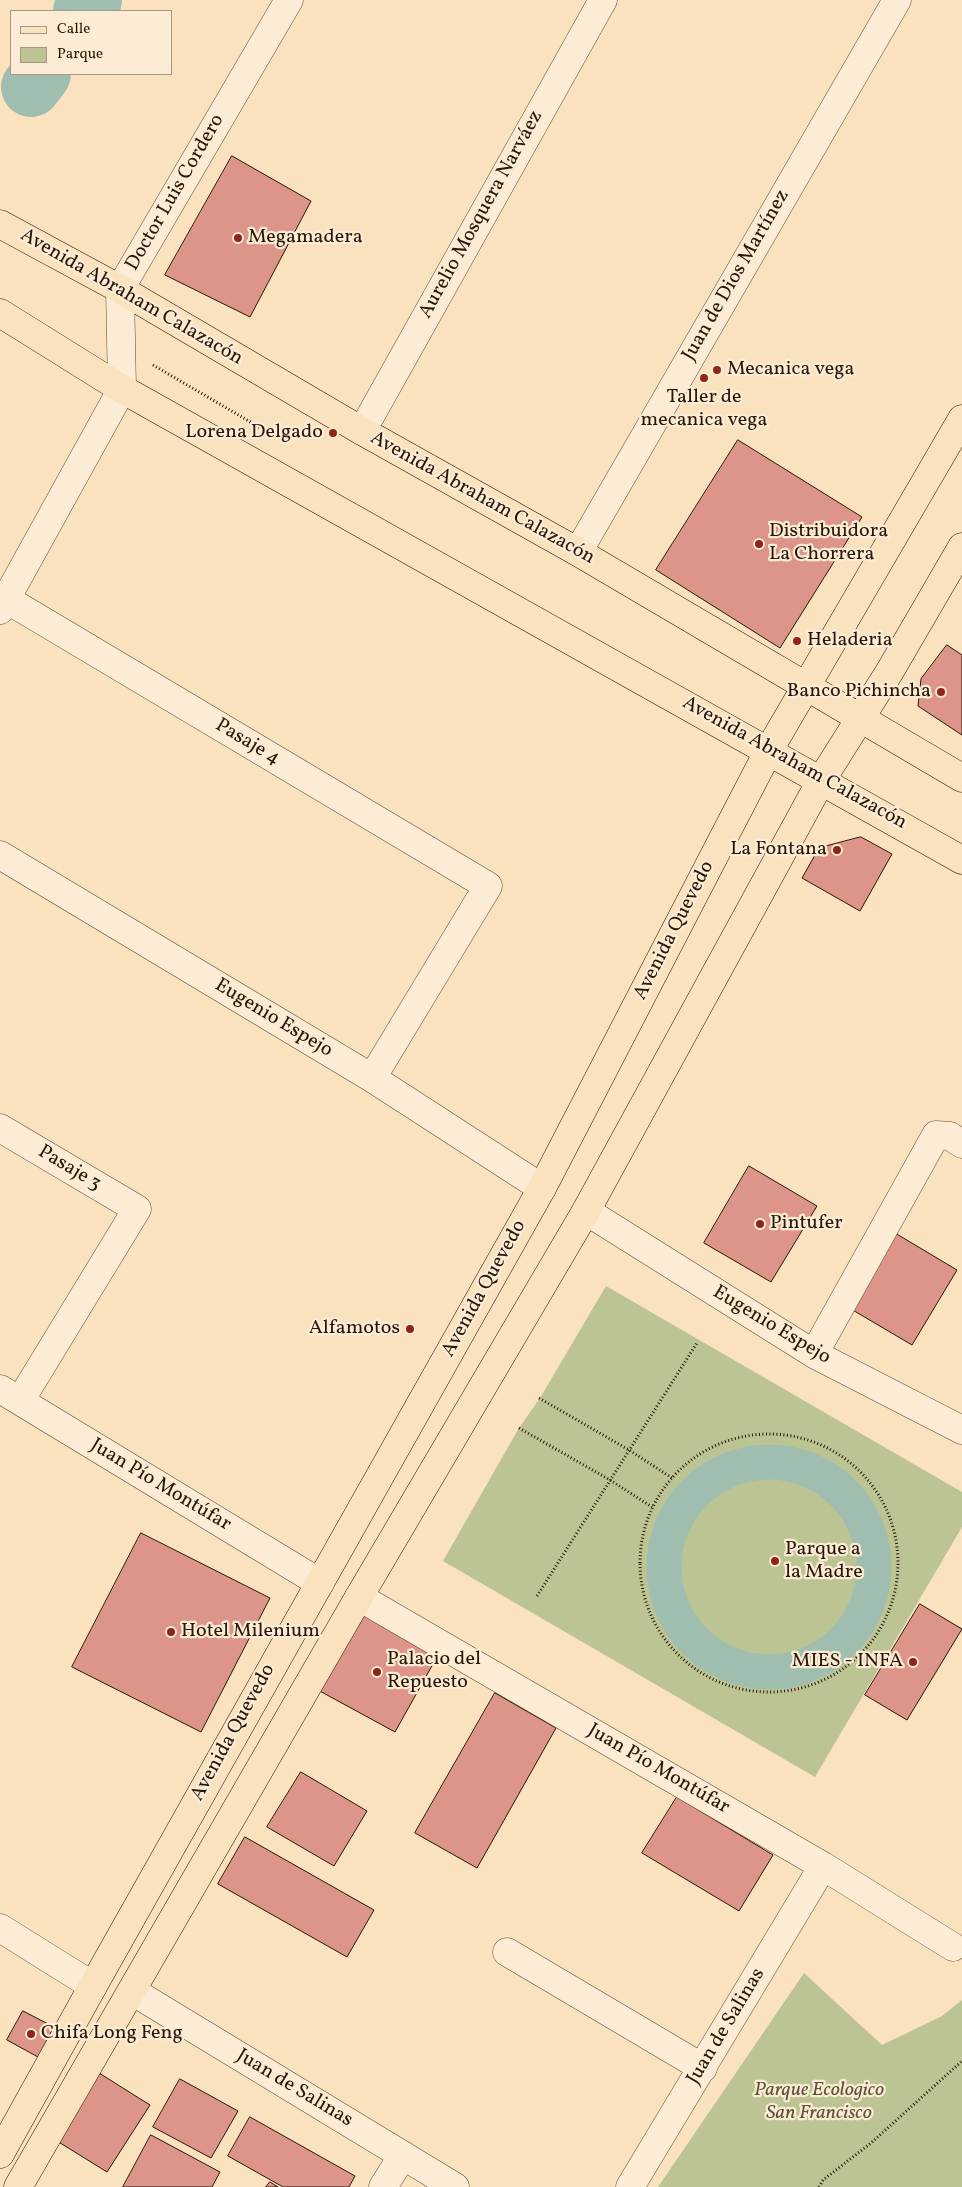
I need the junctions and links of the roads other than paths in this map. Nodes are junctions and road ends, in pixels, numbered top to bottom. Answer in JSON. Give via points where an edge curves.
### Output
{"nodes":[{"id":1,"x":289,"y":0,"type":"edge"},
{"id":2,"x":603,"y":0,"type":"edge"},
{"id":3,"x":897,"y":0,"type":"edge"},
{"id":4,"x":0,"y":224,"type":"edge"},
{"id":5,"x":120,"y":289,"type":"junction"},
{"id":6,"x":0,"y":313,"type":"edge"},
{"id":7,"x":122,"y":389,"type":"junction"},
{"id":8,"x":962,"y":419,"type":"edge"},
{"id":9,"x":362,"y":431,"type":"junction"},
{"id":10,"x":962,"y":547,"type":"edge"},
{"id":11,"x":578,"y":552,"type":"junction"},
{"id":12,"x":3,"y":605,"type":"edge"},
{"id":13,"x":806,"y":688,"type":"junction"},
{"id":14,"x":859,"y":718,"type":"junction"},
{"id":15,"x":769,"y":750,"type":"junction"},
{"id":16,"x":962,"y":778,"type":"edge"},
{"id":17,"x":822,"y":779,"type":"junction"},
{"id":18,"x":0,"y":855,"type":"edge"},
{"id":19,"x":962,"y":860,"type":"edge"},
{"id":20,"x":372,"y":1078,"type":"junction"},
{"id":21,"x":0,"y":1128,"type":"edge"},
{"id":22,"x":962,"y":1144,"type":"edge"},
{"id":23,"x":542,"y":1188,"type":"junction"},
{"id":24,"x":586,"y":1211,"type":"junction"},
{"id":25,"x":814,"y":1354,"type":"junction"},
{"id":26,"x":10,"y":1395,"type":"edge"},
{"id":27,"x":962,"y":1430,"type":"edge"},
{"id":28,"x":320,"y":1583,"type":"junction"},
{"id":29,"x":359,"y":1597,"type":"junction"},
{"id":30,"x":823,"y":1866,"type":"junction"},
{"id":31,"x":0,"y":1928,"type":"edge"},
{"id":32,"x":953,"y":1947,"type":"dead end"},
{"id":33,"x":507,"y":1952,"type":"dead end"},
{"id":34,"x":93,"y":1986,"type":"junction"},
{"id":35,"x":132,"y":1991,"type":"junction"},
{"id":36,"x":703,"y":2068,"type":"junction"},
{"id":37,"x":0,"y":2154,"type":"edge"},
{"id":38,"x":403,"y":2155,"type":"junction"},
{"id":39,"x":18,"y":2187,"type":"edge"},
{"id":40,"x":384,"y":2187,"type":"edge"},
{"id":41,"x":455,"y":2187,"type":"edge"},
{"id":42,"x":630,"y":2187,"type":"edge"}],
"edges":[{"from":1,"to":5,"type":"street","name":"Doctor Luis Cordero"},
{"from":2,"to":9,"type":"street","name":"Aurelio Mosquera Narváez"},
{"from":3,"to":11,"type":"street","name":"Juan de Dios Martínez"},
{"from":4,"to":5,"type":"main road","name":"Avenida Abraham Calazacón"},
{"from":5,"to":7,"type":"street","name":"Doctor Luis Cordero"},
{"from":5,"to":9,"type":"main road","name":"Avenida Abraham Calazacón"},
{"from":6,"to":7,"type":"main road","name":"Avenida Abraham Calazacón"},
{"from":7,"to":12,"type":"street"},
{"from":7,"to":15,"type":"main road","name":"Avenida Abraham Calazacón"},
{"from":8,"to":13,"type":"main road","name":"Avenida Quevedo"},
{"from":9,"to":11,"type":"main road","name":"Avenida Abraham Calazacón"},
{"from":10,"to":14,"type":"main road","name":"Avenida Quevedo"},
{"from":11,"to":13,"type":"main road","name":"Avenida Abraham Calazacón"},
{"from":12,"to":20,"type":"street","name":"Pasaje 4","via":[[488,886]]},
{"from":13,"to":14,"type":"main road","name":"Avenida Abraham Calazacón"},
{"from":13,"to":15,"type":"main road","name":"Avenida Quevedo"},
{"from":14,"to":16,"type":"main road","name":"Avenida Abraham Calazacón"},
{"from":14,"to":17,"type":"main road","name":"Avenida Quevedo"},
{"from":15,"to":17,"type":"main road","name":"Avenida Abraham Calazacón"},
{"from":15,"to":23,"type":"main road","name":"Avenida Quevedo"},
{"from":17,"to":19,"type":"main road","name":"Avenida Abraham Calazacón"},
{"from":17,"to":24,"type":"main road","name":"Avenida Quevedo"},
{"from":18,"to":20,"type":"street","name":"Eugenio Espejo"},
{"from":20,"to":23,"type":"street","name":"Eugenio Espejo"},
{"from":21,"to":26,"type":"street","name":"Pasaje 3","via":[[137,1209]]},
{"from":22,"to":25,"type":"street","via":[[950,1136],[936,1135]]},
{"from":23,"to":28,"type":"main road","name":"Avenida Quevedo"},
{"from":24,"to":25,"type":"street","name":"Eugenio Espejo"},
{"from":24,"to":29,"type":"main road","name":"Avenida Quevedo"},
{"from":25,"to":27,"type":"street","name":"Eugenio Espejo"},
{"from":26,"to":28,"type":"street","name":"Juan Pío Montúfar"},
{"from":28,"to":34,"type":"main road","name":"Avenida Quevedo"},
{"from":29,"to":30,"type":"street","name":"Juan Pío Montúfar"},
{"from":29,"to":35,"type":"main road","name":"Avenida Quevedo"},
{"from":30,"to":32,"type":"street","name":"Juan Pío Montúfar"},
{"from":30,"to":36,"type":"street","name":"Juan de Salinas"},
{"from":31,"to":34,"type":"street"},
{"from":33,"to":36,"type":"street"},
{"from":34,"to":37,"type":"main road","name":"Avenida Quevedo"},
{"from":35,"to":38,"type":"street","name":"Juan de Salinas"},
{"from":35,"to":39,"type":"main road","name":"Avenida Quevedo"},
{"from":36,"to":42,"type":"street","name":"Juan de Salinas"},
{"from":38,"to":40,"type":"street"},
{"from":38,"to":41,"type":"street","name":"Juan de Salinas"}]}
